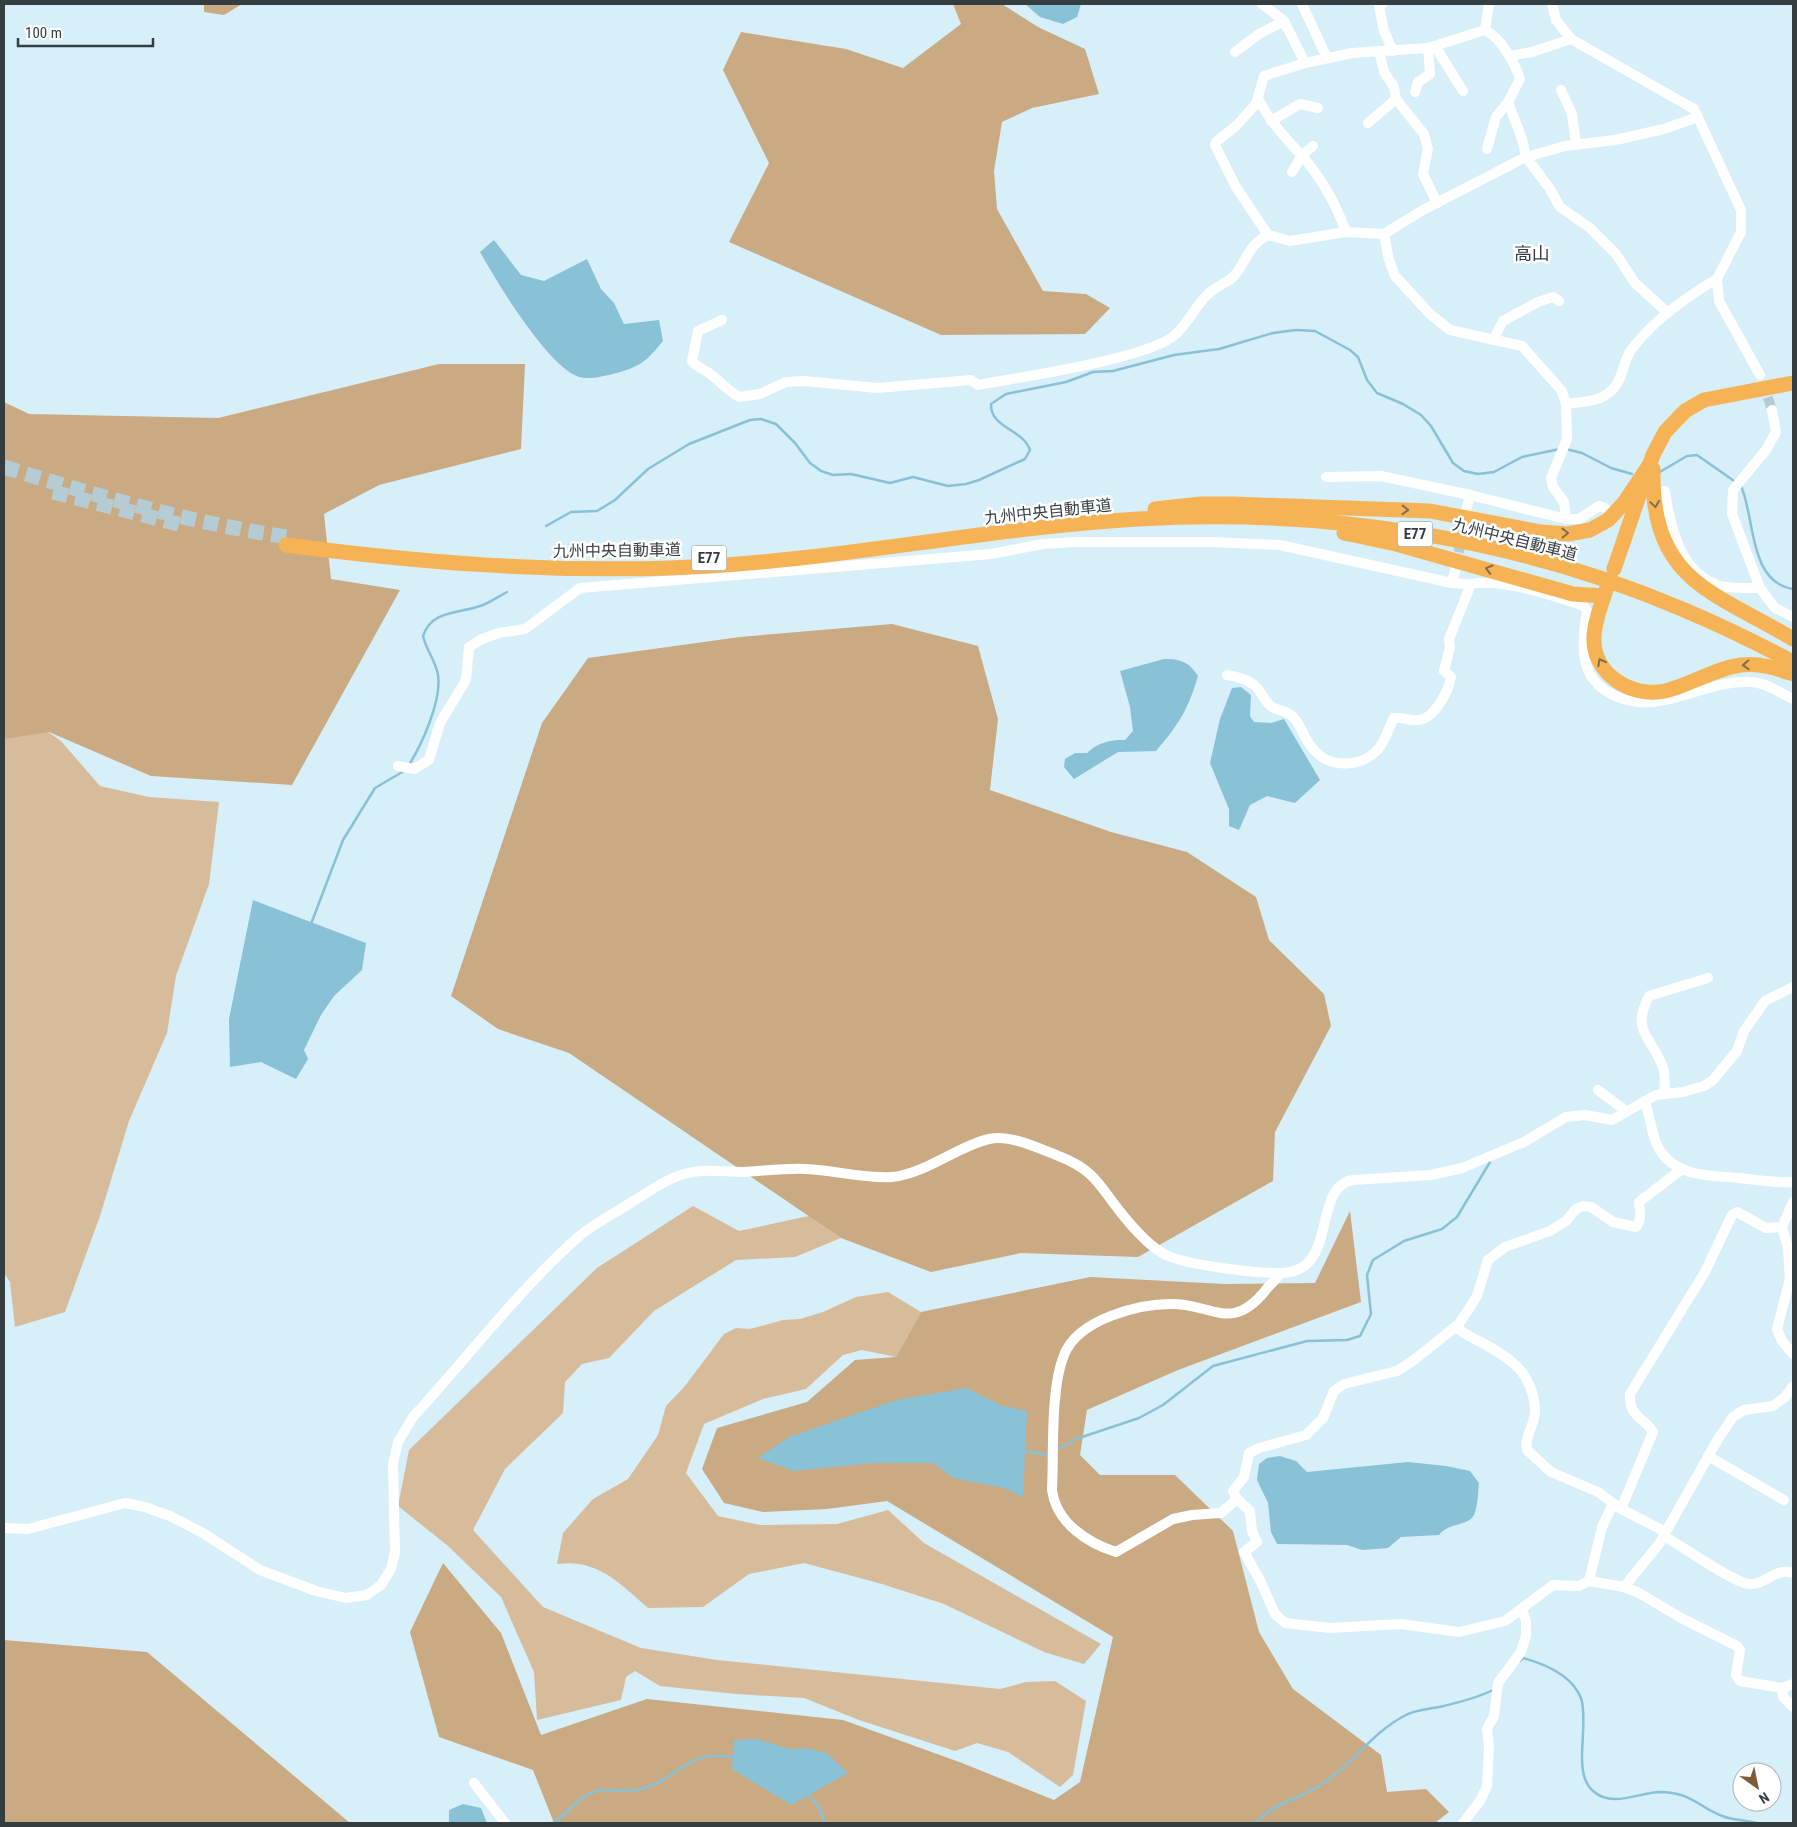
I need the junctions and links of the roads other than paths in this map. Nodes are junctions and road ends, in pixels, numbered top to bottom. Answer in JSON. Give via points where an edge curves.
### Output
{"nodes":[{"id":1,"x":1262,"y":4,"type":"edge"},
{"id":2,"x":1302,"y":4,"type":"edge"},
{"id":3,"x":1382,"y":4,"type":"edge"},
{"id":4,"x":1490,"y":4,"type":"edge"},
{"id":5,"x":1552,"y":4,"type":"edge"},
{"id":6,"x":1284,"y":21,"type":"junction"},
{"id":7,"x":1485,"y":30,"type":"junction"},
{"id":8,"x":1571,"y":40,"type":"junction"},
{"id":9,"x":1432,"y":47,"type":"junction"},
{"id":10,"x":1379,"y":51,"type":"junction"},
{"id":11,"x":1393,"y":51,"type":"junction"},
{"id":12,"x":1235,"y":52,"type":"dead end"},
{"id":13,"x":1509,"y":56,"type":"junction"},
{"id":14,"x":1327,"y":58,"type":"junction"},
{"id":15,"x":1305,"y":63,"type":"junction"},
{"id":16,"x":1561,"y":90,"type":"dead end"},
{"id":17,"x":1463,"y":91,"type":"dead end"},
{"id":18,"x":1415,"y":92,"type":"dead end"},
{"id":19,"x":1396,"y":99,"type":"junction"},
{"id":20,"x":1259,"y":100,"type":"junction"},
{"id":21,"x":1508,"y":102,"type":"junction"},
{"id":22,"x":1318,"y":108,"type":"dead end"},
{"id":23,"x":1698,"y":117,"type":"junction"},
{"id":24,"x":1271,"y":121,"type":"junction"},
{"id":25,"x":1368,"y":123,"type":"dead end"},
{"id":26,"x":1576,"y":144,"type":"junction"},
{"id":27,"x":1313,"y":146,"type":"dead end"},
{"id":28,"x":1487,"y":149,"type":"dead end"},
{"id":29,"x":1302,"y":155,"type":"junction"},
{"id":30,"x":1526,"y":157,"type":"junction"},
{"id":31,"x":1292,"y":172,"type":"dead end"},
{"id":32,"x":1436,"y":203,"type":"junction"},
{"id":33,"x":1346,"y":232,"type":"junction"},
{"id":34,"x":1384,"y":234,"type":"junction"},
{"id":35,"x":1268,"y":235,"type":"junction"},
{"id":36,"x":1717,"y":279,"type":"junction"},
{"id":37,"x":1559,"y":301,"type":"dead end"},
{"id":38,"x":1668,"y":313,"type":"junction"},
{"id":39,"x":722,"y":320,"type":"dead end"},
{"id":40,"x":1493,"y":340,"type":"junction"},
{"id":41,"x":1760,"y":375,"type":"tunnel mouth"},
{"id":42,"x":1793,"y":382,"type":"edge"},
{"id":43,"x":1566,"y":404,"type":"junction"},
{"id":44,"x":1772,"y":410,"type":"tunnel mouth"},
{"id":45,"x":1652,"y":460,"type":"junction"},
{"id":46,"x":1326,"y":477,"type":"dead end"},
{"id":47,"x":1665,"y":491,"type":"dead end"},
{"id":48,"x":1470,"y":496,"type":"junction"},
{"id":49,"x":1605,"y":508,"type":"dead end"},
{"id":50,"x":1466,"y":511,"type":"tunnel mouth"},
{"id":51,"x":1129,"y":512,"type":"junction"},
{"id":52,"x":1566,"y":519,"type":"junction"},
{"id":53,"x":1016,"y":531,"type":"junction"},
{"id":54,"x":1456,"y":568,"type":"tunnel mouth"},
{"id":55,"x":1614,"y":569,"type":"dead end"},
{"id":56,"x":1452,"y":583,"type":"junction"},
{"id":57,"x":1471,"y":584,"type":"junction"},
{"id":58,"x":1760,"y":588,"type":"junction"},
{"id":59,"x":1793,"y":617,"type":"edge"},
{"id":60,"x":1793,"y":639,"type":"edge"},
{"id":61,"x":1793,"y":653,"type":"edge"},
{"id":62,"x":1793,"y":662,"type":"edge"},
{"id":63,"x":1793,"y":674,"type":"edge"},
{"id":64,"x":1227,"y":675,"type":"dead end"},
{"id":65,"x":1793,"y":699,"type":"edge"},
{"id":66,"x":398,"y":766,"type":"dead end"},
{"id":67,"x":1708,"y":978,"type":"dead end"},
{"id":68,"x":1793,"y":987,"type":"edge"},
{"id":69,"x":1598,"y":1090,"type":"dead end"},
{"id":70,"x":1664,"y":1094,"type":"junction"},
{"id":71,"x":1644,"y":1101,"type":"junction"},
{"id":72,"x":1627,"y":1112,"type":"junction"},
{"id":73,"x":1682,"y":1169,"type":"junction"},
{"id":74,"x":1793,"y":1182,"type":"edge"},
{"id":75,"x":1793,"y":1202,"type":"edge"},
{"id":76,"x":1782,"y":1227,"type":"junction"},
{"id":77,"x":1279,"y":1274,"type":"junction"},
{"id":78,"x":1456,"y":1326,"type":"junction"},
{"id":79,"x":1793,"y":1354,"type":"edge"},
{"id":80,"x":1793,"y":1386,"type":"edge"},
{"id":81,"x":1708,"y":1456,"type":"junction"},
{"id":82,"x":1237,"y":1500,"type":"junction"},
{"id":83,"x":1784,"y":1500,"type":"dead end"},
{"id":84,"x":1617,"y":1506,"type":"junction"},
{"id":85,"x":4,"y":1528,"type":"edge"},
{"id":86,"x":1665,"y":1534,"type":"junction"},
{"id":87,"x":1793,"y":1573,"type":"edge"},
{"id":88,"x":1589,"y":1580,"type":"junction"},
{"id":89,"x":1624,"y":1587,"type":"junction"},
{"id":90,"x":1522,"y":1610,"type":"junction"},
{"id":91,"x":1793,"y":1684,"type":"edge"},
{"id":92,"x":1782,"y":1688,"type":"junction"},
{"id":93,"x":1793,"y":1707,"type":"edge"},
{"id":94,"x":474,"y":1783,"type":"dead end"},
{"id":95,"x":505,"y":1823,"type":"edge"},
{"id":96,"x":1463,"y":1823,"type":"edge"}],
"edges":[{"from":1,"to":6,"type":"street"},
{"from":2,"to":14,"type":"street"},
{"from":3,"to":11,"type":"street","via":[[1379,6],[1384,31]]},
{"from":4,"to":7,"type":"street"},
{"from":5,"to":8,"type":"street","via":[[1556,20]]},
{"from":6,"to":12,"type":"street","via":[[1258,34]]},
{"from":6,"to":15,"type":"street"},
{"from":7,"to":9,"type":"street"},
{"from":7,"to":13,"type":"street","via":[[1493,34]]},
{"from":8,"to":13,"type":"street"},
{"from":8,"to":23,"type":"street","via":[[1694,110]]},
{"from":9,"to":11,"type":"street"},
{"from":9,"to":17,"type":"street"},
{"from":9,"to":18,"type":"street","via":[[1430,74],[1418,82]]},
{"from":10,"to":11,"type":"street"},
{"from":10,"to":14,"type":"street"},
{"from":10,"to":19,"type":"street"},
{"from":13,"to":21,"type":"street","via":[[1520,82]]},
{"from":14,"to":15,"type":"street"},
{"from":15,"to":20,"type":"street","via":[[1264,76]]},
{"from":16,"to":26,"type":"street","via":[[1572,114]]},
{"from":19,"to":25,"type":"street"},
{"from":19,"to":32,"type":"street","via":[[1424,134],[1428,148],[1423,174]]},
{"from":20,"to":24,"type":"street"},
{"from":20,"to":35,"type":"street","via":[[1215,145],[1236,188]]},
{"from":21,"to":28,"type":"street","via":[[1496,117]]},
{"from":21,"to":30,"type":"street"},
{"from":22,"to":24,"type":"street","via":[[1300,104]]},
{"from":23,"to":26,"type":"street","via":[[1664,129]]},
{"from":23,"to":36,"type":"street","via":[[1741,210],[1741,232]]},
{"from":24,"to":29,"type":"street"},
{"from":26,"to":30,"type":"street"},
{"from":27,"to":29,"type":"street"},
{"from":29,"to":31,"type":"street"},
{"from":29,"to":33,"type":"street","via":[[1330,195]]},
{"from":30,"to":32,"type":"street"},
{"from":30,"to":38,"type":"street","via":[[1560,207],[1590,228],[1616,254],[1635,283]]},
{"from":32,"to":34,"type":"street"},
{"from":33,"to":34,"type":"street"},
{"from":33,"to":35,"type":"street","via":[[1290,241]]},
{"from":34,"to":40,"type":"street","via":[[1395,276],[1430,314],[1450,330]]},
{"from":35,"to":39,"type":"street","via":[[1248,250],[1233,277],[1207,295],[1168,342],[1129,354],[978,385],[971,380],[877,388],[804,381],[786,382],[760,394],[739,397],[692,361],[698,331]]},
{"from":36,"to":38,"type":"street"},
{"from":36,"to":41,"type":"street","via":[[1719,301]]},
{"from":37,"to":40,"type":"street","via":[[1553,297],[1538,302],[1503,321]]},
{"from":38,"to":43,"type":"street","via":[[1630,352],[1614,388],[1598,400]]},
{"from":40,"to":43,"type":"street","via":[[1522,346],[1562,391]]},
{"from":42,"to":45,"type":"highway","via":[[1704,400],[1685,411],[1665,432]]},
{"from":43,"to":52,"type":"street","via":[[1567,439],[1551,473],[1551,483],[1564,502]]},
{"from":44,"to":58,"type":"street","via":[[1776,432],[1766,450],[1733,490],[1732,514]]},
{"from":51,"to":45,"type":"highway","one_way":true,"via":[[1201,504],[1430,511],[1568,534],[1590,530],[1608,520],[1624,503]]},
{"from":45,"to":55,"type":"highway"},
{"from":45,"to":60,"type":"highway","one_way":true,"via":[[1655,508],[1661,535],[1686,574],[1704,590]]},
{"from":46,"to":48,"type":"street","via":[[1381,476]]},
{"from":47,"to":58,"type":"street","via":[[1668,519],[1693,569],[1722,586]]},
{"from":48,"to":50,"type":"street"},
{"from":48,"to":52,"type":"street"},
{"from":49,"to":52,"type":"street","via":[[1599,506],[1579,519]]},
{"from":51,"to":53,"type":"highway","name":"九州中央自動車道","number":"E77","via":[[684,560],[577,562],[470,557],[287,541],[392,559],[470,566],[663,568],[764,561]]},
{"from":51,"to":61,"type":"highway","name":"九州中央自動車道","number":"E77","via":[[1301,511],[1360,516],[1469,535],[1647,586],[1725,619]]},
{"from":53,"to":62,"type":"highway","name":"九州中央自動車道","number":"E77","via":[[1188,516],[1370,526],[1475,545],[1602,579],[1679,607]]},
{"from":63,"to":53,"type":"highway","one_way":true,"via":[[1768,666],[1744,665],[1724,668],[1665,691],[1647,693],[1632,690],[1616,682],[1597,654],[1594,636],[1605,591],[1573,594],[1396,544],[1324,529],[1198,524]]},
{"from":54,"to":56,"type":"street"},
{"from":56,"to":57,"type":"street"},
{"from":56,"to":66,"type":"street","via":[[1280,545],[1075,542],[1043,544],[991,554],[580,588],[525,629],[499,632],[470,647],[466,680],[440,724],[429,760],[414,769]]},
{"from":57,"to":64,"type":"street","via":[[1449,639],[1444,671],[1451,677],[1442,699],[1430,715],[1420,721],[1394,718],[1381,746],[1370,757],[1352,763],[1332,764],[1314,751],[1289,712],[1274,708],[1256,686]]},
{"from":57,"to":65,"type":"street","via":[[1482,582],[1545,592],[1584,606],[1588,611],[1584,632],[1586,669],[1599,686],[1621,700],[1637,703],[1673,699],[1723,683],[1752,682]]},
{"from":58,"to":59,"type":"street","via":[[1775,608]]},
{"from":67,"to":70,"type":"street","via":[[1649,996],[1642,1008],[1641,1029],[1664,1070]]},
{"from":68,"to":70,"type":"street","via":[[1765,1001],[1744,1031],[1736,1050],[1712,1080],[1696,1089]]},
{"from":69,"to":72,"type":"street"},
{"from":70,"to":71,"type":"street"},
{"from":71,"to":72,"type":"street"},
{"from":71,"to":73,"type":"street","via":[[1656,1144],[1665,1157]]},
{"from":72,"to":77,"type":"street","via":[[1607,1120],[1585,1115],[1566,1117],[1524,1142],[1462,1168],[1431,1175],[1348,1181],[1332,1197],[1315,1255],[1296,1269]]},
{"from":73,"to":74,"type":"street","via":[[1710,1177]]},
{"from":73,"to":78,"type":"street","via":[[1639,1202],[1639,1223],[1636,1226],[1613,1222],[1591,1207],[1583,1206],[1550,1231],[1496,1253],[1488,1260],[1471,1309]]},
{"from":75,"to":76,"type":"street"},
{"from":76,"to":79,"type":"street","via":[[1788,1248],[1790,1279],[1777,1329]]},
{"from":76,"to":84,"type":"street","via":[[1766,1228],[1737,1212],[1732,1216],[1705,1272],[1633,1387],[1632,1409],[1653,1432]]},
{"from":77,"to":82,"type":"street","via":[[1251,1307],[1216,1314],[1178,1304],[1150,1306],[1091,1325],[1070,1341],[1063,1356],[1058,1383],[1052,1490],[1054,1503],[1070,1526],[1099,1546],[1116,1552],[1173,1519],[1221,1513]]},
{"from":77,"to":85,"type":"street","via":[[1188,1262],[1165,1254],[1137,1231],[1095,1176],[1071,1162],[1009,1140],[990,1138],[894,1177],[807,1169],[680,1174],[579,1236],[535,1280],[413,1417],[398,1442],[393,1464],[395,1552],[391,1569],[381,1585],[367,1595],[346,1598],[316,1591],[260,1570],[203,1532],[170,1516],[125,1503],[28,1529]]},
{"from":78,"to":82,"type":"street","via":[[1397,1371],[1350,1381],[1339,1387],[1331,1396],[1323,1418],[1306,1435],[1249,1453],[1244,1477],[1233,1491]]},
{"from":78,"to":84,"type":"street","via":[[1508,1357],[1529,1381],[1535,1419],[1527,1439],[1527,1450],[1551,1472],[1598,1492]]},
{"from":80,"to":81,"type":"street","via":[[1773,1406],[1744,1410],[1733,1417]]},
{"from":81,"to":83,"type":"street"},
{"from":81,"to":86,"type":"street"},
{"from":82,"to":90,"type":"street","via":[[1250,1511],[1257,1542],[1244,1552],[1275,1614],[1285,1623],[1330,1628],[1401,1624],[1459,1632],[1505,1621]]},
{"from":84,"to":86,"type":"street"},
{"from":84,"to":88,"type":"street","via":[[1602,1527]]},
{"from":86,"to":87,"type":"street","via":[[1743,1583],[1761,1582],[1780,1571]]},
{"from":86,"to":89,"type":"street"},
{"from":88,"to":89,"type":"street"},
{"from":88,"to":90,"type":"street","via":[[1579,1586],[1549,1587]]},
{"from":89,"to":92,"type":"street","via":[[1738,1646],[1736,1675],[1740,1681]]},
{"from":90,"to":96,"type":"street","via":[[1526,1621],[1524,1644],[1498,1683],[1494,1716],[1486,1729],[1487,1786],[1480,1802]]},
{"from":91,"to":92,"type":"street"},
{"from":92,"to":93,"type":"street","via":[[1783,1697]]},
{"from":94,"to":95,"type":"street"}]}
